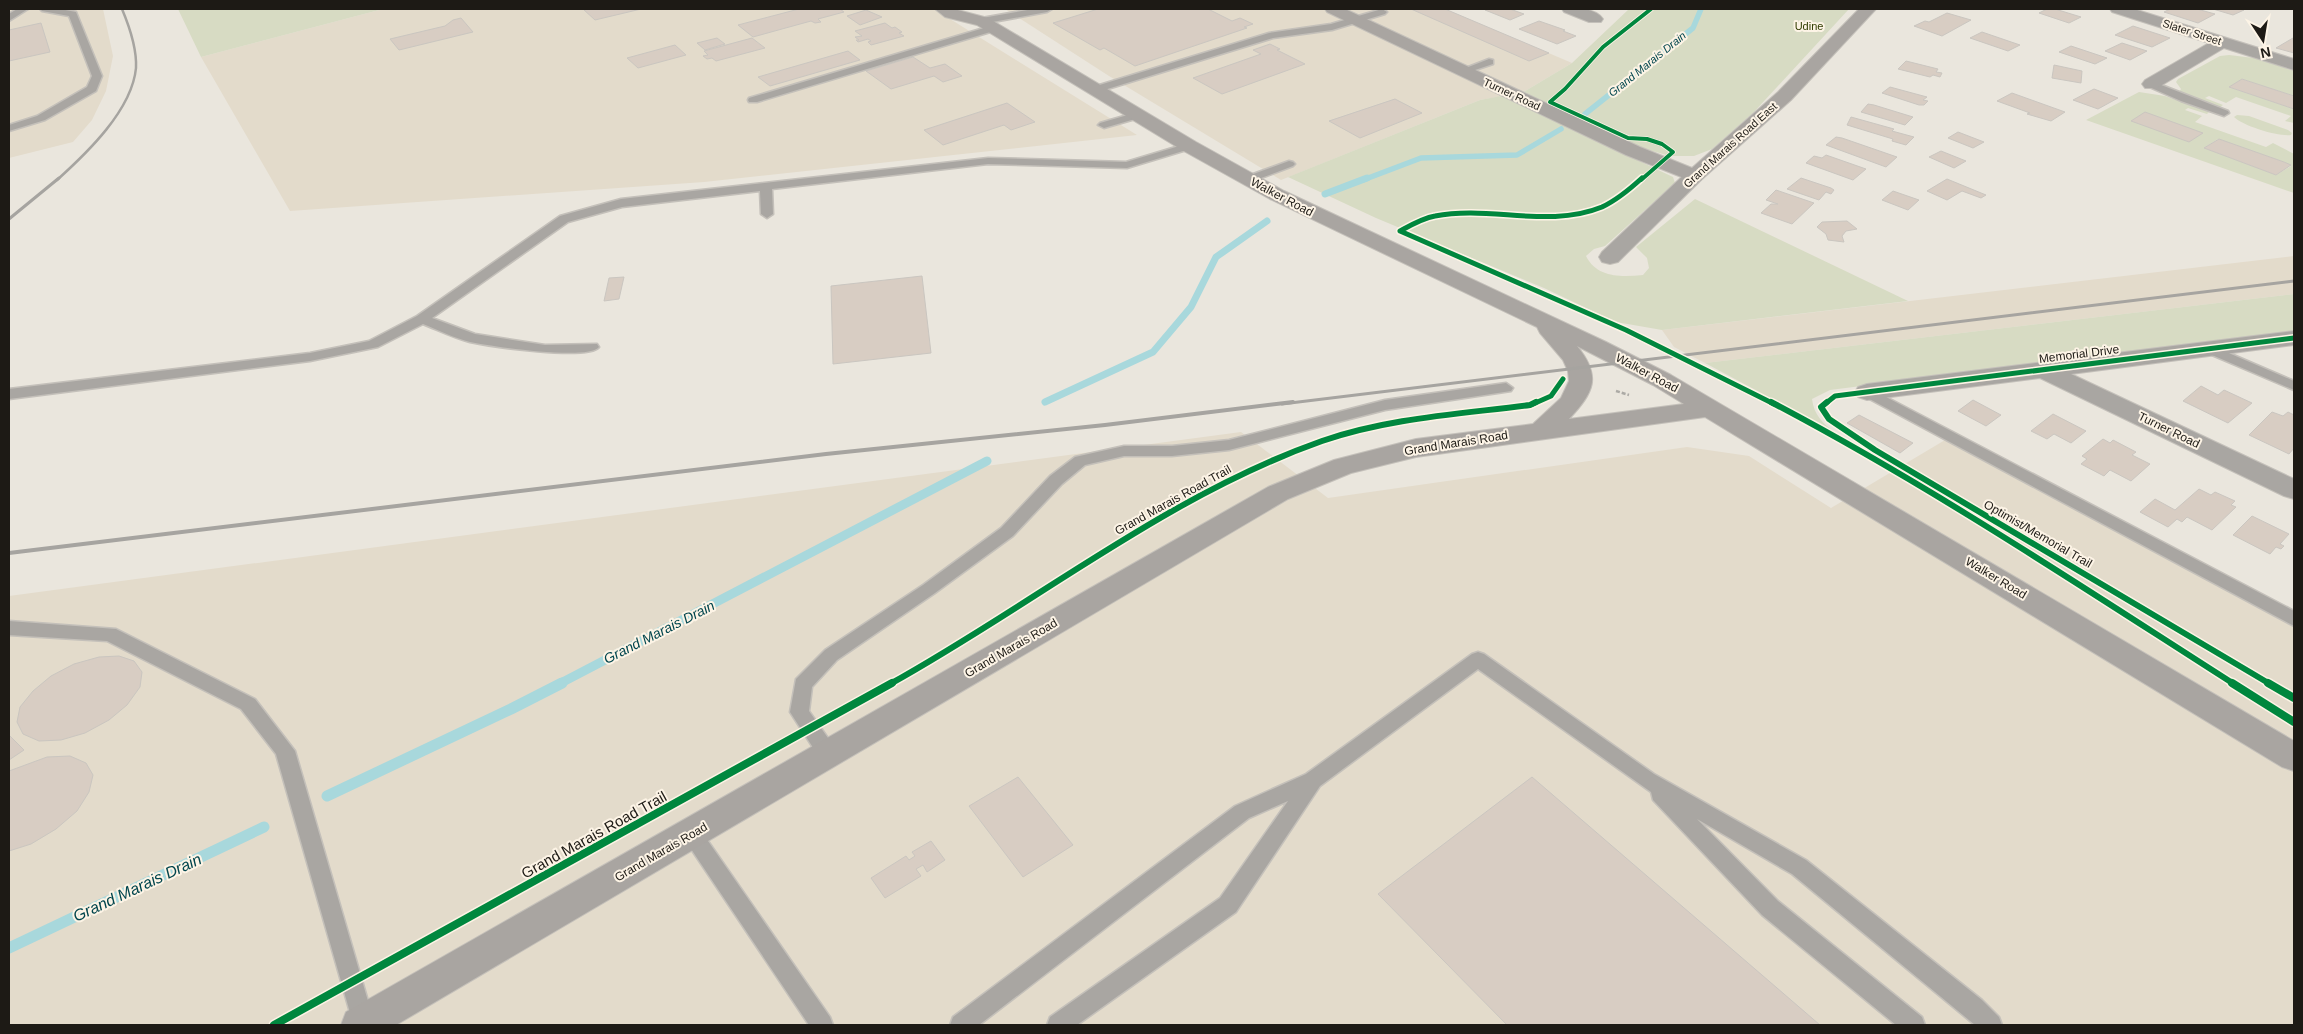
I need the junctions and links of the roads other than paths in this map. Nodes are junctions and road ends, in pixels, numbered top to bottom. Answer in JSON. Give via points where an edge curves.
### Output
{"nodes":[{"id":1,"x":23,"y":9,"type":"edge"},
{"id":2,"x":45,"y":9,"type":"edge"},
{"id":3,"x":943,"y":9,"type":"edge"},
{"id":4,"x":1047,"y":9,"type":"edge"},
{"id":5,"x":1333,"y":9,"type":"edge"},
{"id":6,"x":1570,"y":9,"type":"edge"},
{"id":7,"x":1868,"y":9,"type":"edge"},
{"id":8,"x":2118,"y":9,"type":"edge"},
{"id":9,"x":1382,"y":12,"type":"dead end"},
{"id":10,"x":9,"y":18,"type":"edge"},
{"id":11,"x":985,"y":19,"type":"edge"},
{"id":12,"x":1595,"y":19,"type":"dead end"},
{"id":13,"x":1356,"y":20,"type":"junction"},
{"id":14,"x":2223,"y":42,"type":"junction"},
{"id":15,"x":1489,"y":62,"type":"dead end"},
{"id":16,"x":2294,"y":65,"type":"edge"},
{"id":17,"x":1463,"y":71,"type":"junction"},
{"id":18,"x":2151,"y":84,"type":"joint"},
{"id":19,"x":1097,"y":89,"type":"junction"},
{"id":20,"x":753,"y":100,"type":"dead end"},
{"id":21,"x":2224,"y":113,"type":"dead end"},
{"id":22,"x":1138,"y":114,"type":"junction"},
{"id":23,"x":1104,"y":125,"type":"dead end"},
{"id":24,"x":9,"y":128,"type":"edge"},
{"id":25,"x":1189,"y":146,"type":"junction"},
{"id":26,"x":1289,"y":164,"type":"dead end"},
{"id":27,"x":1694,"y":176,"type":"junction"},
{"id":28,"x":1249,"y":180,"type":"junction"},
{"id":29,"x":766,"y":186,"type":"junction"},
{"id":30,"x":767,"y":214,"type":"dead end"},
{"id":31,"x":1610,"y":257,"type":"dead end"},
{"id":32,"x":1538,"y":318,"type":"junction"},
{"id":33,"x":422,"y":319,"type":"junction"},
{"id":34,"x":2294,"y":338,"type":"edge"},
{"id":35,"x":592,"y":346,"type":"dead end"},
{"id":36,"x":2210,"y":349,"type":"junction"},
{"id":37,"x":2044,"y":370,"type":"junction"},
{"id":38,"x":2294,"y":386,"type":"edge"},
{"id":39,"x":1506,"y":388,"type":"dead end"},
{"id":40,"x":1867,"y":392,"type":"joint"},
{"id":41,"x":9,"y":394,"type":"edge"},
{"id":42,"x":1711,"y":408,"type":"junction"},
{"id":43,"x":1541,"y":431,"type":"junction"},
{"id":44,"x":2294,"y":490,"type":"edge"},
{"id":45,"x":2294,"y":619,"type":"edge"},
{"id":46,"x":9,"y":628,"type":"edge"},
{"id":47,"x":828,"y":754,"type":"junction"},
{"id":48,"x":2294,"y":757,"type":"edge"},
{"id":49,"x":1312,"y":780,"type":"junction"},
{"id":50,"x":1647,"y":780,"type":"junction"},
{"id":51,"x":692,"y":834,"type":"junction"},
{"id":52,"x":362,"y":1024,"type":"edge"},
{"id":53,"x":822,"y":1025,"type":"edge"},
{"id":54,"x":961,"y":1025,"type":"edge"},
{"id":55,"x":1058,"y":1025,"type":"edge"},
{"id":56,"x":1914,"y":1025,"type":"edge"},
{"id":57,"x":1991,"y":1025,"type":"edge"}],
"edges":[{"from":1,"to":10,"type":"lane"},
{"from":2,"to":24,"type":"lane","via":[[73,14],[97,76],[92,89],[41,118]]},
{"from":3,"to":11,"type":"street","name":"Walker Road","via":[[951,14]]},
{"from":4,"to":11,"type":"lane"},
{"from":5,"to":13,"type":"street","name":"Turner Road"},
{"from":6,"to":12,"type":"street"},
{"from":7,"to":27,"type":"street","name":"Grand Marais Road East","via":[[1750,130]]},
{"from":8,"to":14,"type":"street","name":"Slater Street"},
{"from":9,"to":13,"type":"lane"},
{"from":11,"to":19,"type":"street","name":"Walker Road"},
{"from":11,"to":20,"type":"lane"},
{"from":13,"to":17,"type":"street","name":"Turner Road"},
{"from":13,"to":19,"type":"lane","via":[[1332,27],[1272,35]]},
{"from":14,"to":16,"type":"street","name":"Slater Street"},
{"from":14,"to":18,"type":"street"},
{"from":15,"to":17,"type":"lane"},
{"from":17,"to":27,"type":"street","name":"Turner Road"},
{"from":18,"to":21,"type":"lane"},
{"from":19,"to":22,"type":"street","name":"Walker Road"},
{"from":22,"to":23,"type":"lane"},
{"from":22,"to":25,"type":"street","name":"Walker Road"},
{"from":25,"to":28,"type":"street","name":"Walker Road"},
{"from":25,"to":29,"type":"lane","via":[[1127,165],[988,161]]},
{"from":26,"to":28,"type":"lane"},
{"from":27,"to":31,"type":"street","name":"Grand Marais Road East"},
{"from":28,"to":32,"type":"street","name":"Walker Road","via":[[1339,226]]},
{"from":29,"to":30,"type":"lane"},
{"from":29,"to":33,"type":"lane","via":[[620,203],[564,219]]},
{"from":32,"to":42,"type":"street","name":"Walker Road"},
{"from":32,"to":43,"type":"street","via":[[1569,350],[1581,370],[1582,386],[1568,407]]},
{"from":33,"to":35,"type":"lane","via":[[472,338],[545,349]]},
{"from":33,"to":41,"type":"lane","via":[[373,344],[310,357]]},
{"from":34,"to":36,"type":"street","name":"Memorial Drive"},
{"from":36,"to":37,"type":"street","name":"Memorial Drive"},
{"from":36,"to":38,"type":"lane"},
{"from":37,"to":40,"type":"street","name":"Memorial Drive"},
{"from":37,"to":44,"type":"street","name":"Turner Road"},
{"from":39,"to":47,"type":"lane","via":[[1384,405],[1229,444],[1172,452],[1124,451],[1080,461],[1056,480],[1007,532],[831,655],[803,684],[799,712]]},
{"from":40,"to":45,"type":"lane"},
{"from":42,"to":43,"type":"street","name":"Grand Marais Road"},
{"from":42,"to":48,"type":"street","name":"Walker Road"},
{"from":43,"to":47,"type":"street","name":"Grand Marais Road","via":[[1416,448],[1343,466],[1278,493]]},
{"from":46,"to":52,"type":"lane","via":[[110,634],[248,704],[285,751]]},
{"from":47,"to":51,"type":"street","name":"Grand Marais Road"},
{"from":49,"to":50,"type":"lane","via":[[1478,659]]},
{"from":49,"to":54,"type":"lane","via":[[1242,812]]},
{"from":49,"to":55,"type":"lane","via":[[1228,905]]},
{"from":50,"to":56,"type":"lane","via":[[1770,908]]},
{"from":50,"to":57,"type":"lane","via":[[1799,868]]},
{"from":51,"to":52,"type":"street","name":"Grand Marais Road"},
{"from":51,"to":53,"type":"lane"}]}
